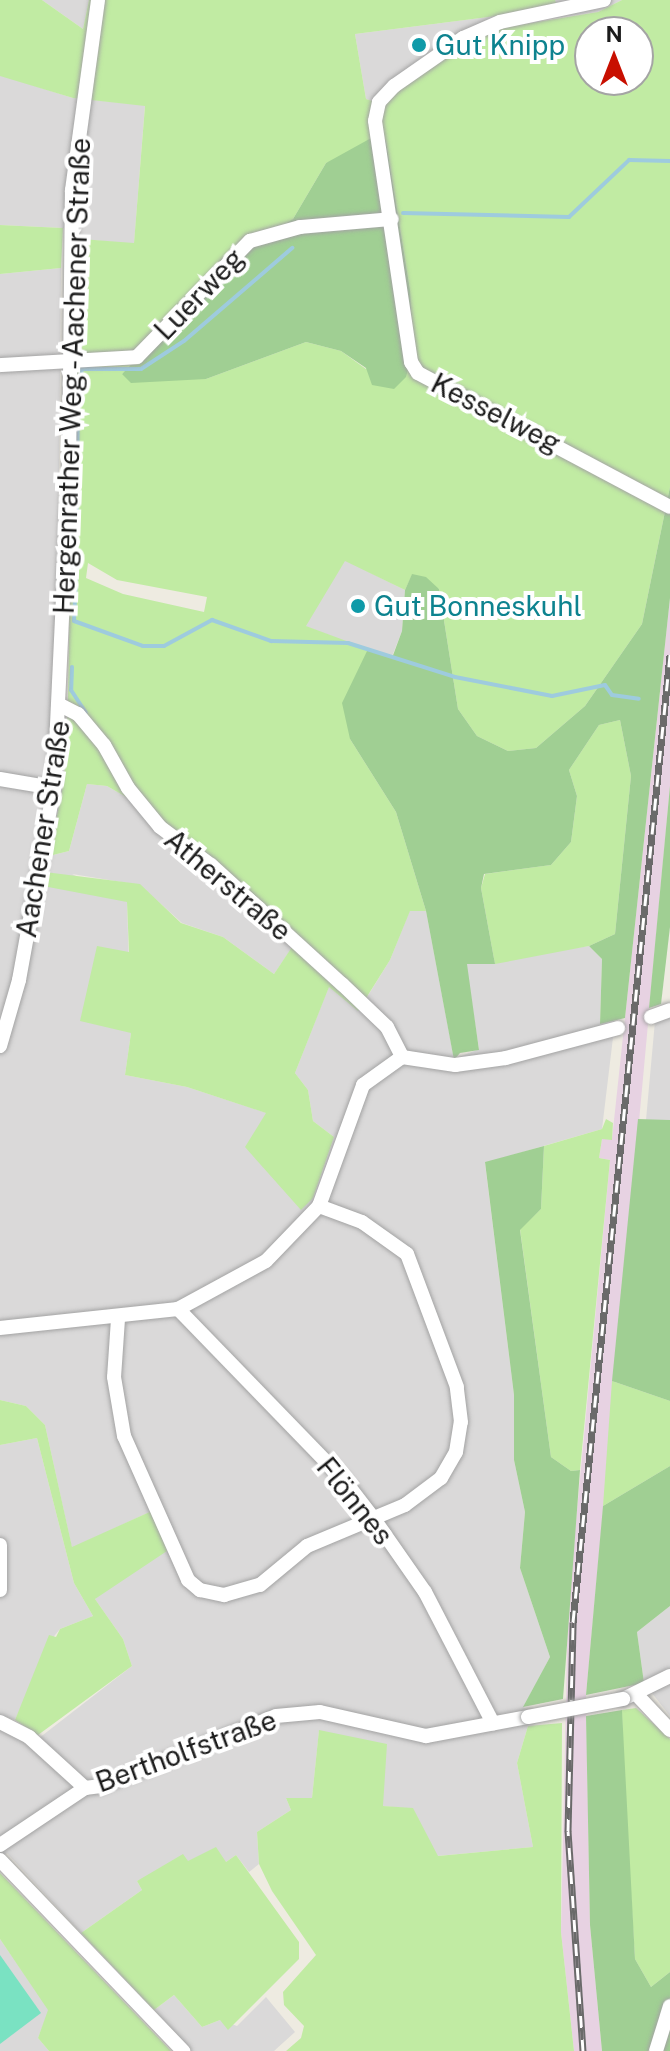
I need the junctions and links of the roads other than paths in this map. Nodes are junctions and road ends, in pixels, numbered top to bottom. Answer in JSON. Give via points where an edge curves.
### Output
{"nodes":[{"id":1,"x":98,"y":0,"type":"edge"},
{"id":2,"x":604,"y":0,"type":"edge"},
{"id":3,"x":392,"y":219,"type":"junction"},
{"id":4,"x":67,"y":359,"type":"junction"},
{"id":5,"x":0,"y":365,"type":"edge"},
{"id":6,"x":670,"y":507,"type":"edge"},
{"id":7,"x":62,"y":706,"type":"junction"},
{"id":8,"x":0,"y":779,"type":"edge"},
{"id":9,"x":54,"y":788,"type":"junction"},
{"id":10,"x":670,"y":1010,"type":"edge"},
{"id":11,"x":651,"y":1017,"type":"dead end"},
{"id":12,"x":618,"y":1028,"type":"dead end"},
{"id":13,"x":0,"y":1046,"type":"edge"},
{"id":14,"x":402,"y":1057,"type":"junction"},
{"id":15,"x":319,"y":1206,"type":"junction"},
{"id":16,"x":178,"y":1309,"type":"junction"},
{"id":17,"x":118,"y":1319,"type":"junction"},
{"id":18,"x":0,"y":1328,"type":"edge"},
{"id":19,"x":374,"y":1519,"type":"junction"},
{"id":20,"x":0,"y":1545,"type":"edge"},
{"id":21,"x":0,"y":1590,"type":"edge"},
{"id":22,"x":670,"y":1676,"type":"edge"},
{"id":23,"x":630,"y":1697,"type":"junction"},
{"id":24,"x":0,"y":1722,"type":"edge"},
{"id":25,"x":493,"y":1723,"type":"junction"},
{"id":26,"x":670,"y":1730,"type":"edge"},
{"id":27,"x":85,"y":1788,"type":"junction"},
{"id":28,"x":0,"y":1845,"type":"edge"},
{"id":29,"x":0,"y":1860,"type":"edge"},
{"id":30,"x":670,"y":2006,"type":"edge"},
{"id":31,"x":183,"y":2051,"type":"edge"},
{"id":32,"x":656,"y":2051,"type":"edge"}],
"edges":[{"from":1,"to":4,"type":"street","name":"Hergenrather Weg - Aachener Straße","via":[[72,190]]},
{"from":2,"to":3,"type":"street","via":[[484,28],[379,102],[375,121]]},
{"from":3,"to":4,"type":"street","name":"Luerweg","via":[[265,234],[240,250],[137,357]]},
{"from":3,"to":6,"type":"street","name":"Kesselweg","via":[[411,362],[418,373]]},
{"from":4,"to":5,"type":"street","name":"Luerweg"},
{"from":4,"to":7,"type":"street","name":"Hergenrather Weg - Aachener Straße"},
{"from":7,"to":9,"type":"street","name":"Aachener Straße"},
{"from":7,"to":14,"type":"street","name":"Atherstraße","via":[[78,714],[104,745],[128,788],[160,827],[211,865],[365,1005],[387,1027]]},
{"from":8,"to":9,"type":"street"},
{"from":9,"to":13,"type":"street","name":"Aachener Straße","via":[[19,980]]},
{"from":10,"to":11,"type":"street"},
{"from":12,"to":14,"type":"street","via":[[455,1065]]},
{"from":14,"to":15,"type":"street","via":[[363,1085]]},
{"from":15,"to":16,"type":"street","via":[[266,1261]]},
{"from":15,"to":19,"type":"street","via":[[375,1229],[407,1254],[457,1387],[461,1422],[456,1452],[441,1478]]},
{"from":16,"to":17,"type":"street"},
{"from":16,"to":19,"type":"street","name":"Flönnes","via":[[344,1480]]},
{"from":17,"to":18,"type":"street"},
{"from":17,"to":19,"type":"street","via":[[114,1377],[124,1436],[188,1580],[200,1590],[224,1595],[260,1585],[307,1546]]},
{"from":19,"to":25,"type":"street","name":"Flönnes","via":[[425,1592]]},
{"from":20,"to":21,"type":"street"},
{"from":22,"to":23,"type":"street","name":"Bertholfstraße"},
{"from":23,"to":25,"type":"street","name":"Bertholfstraße","bridge":true},
{"from":23,"to":26,"type":"street"},
{"from":24,"to":27,"type":"street","via":[[29,1737]]},
{"from":25,"to":27,"type":"street","name":"Bertholfstraße","via":[[426,1736],[320,1712],[276,1716]]},
{"from":27,"to":28,"type":"street","name":"Bertholfstraße"},
{"from":29,"to":31,"type":"street"},
{"from":30,"to":32,"type":"street"}]}
